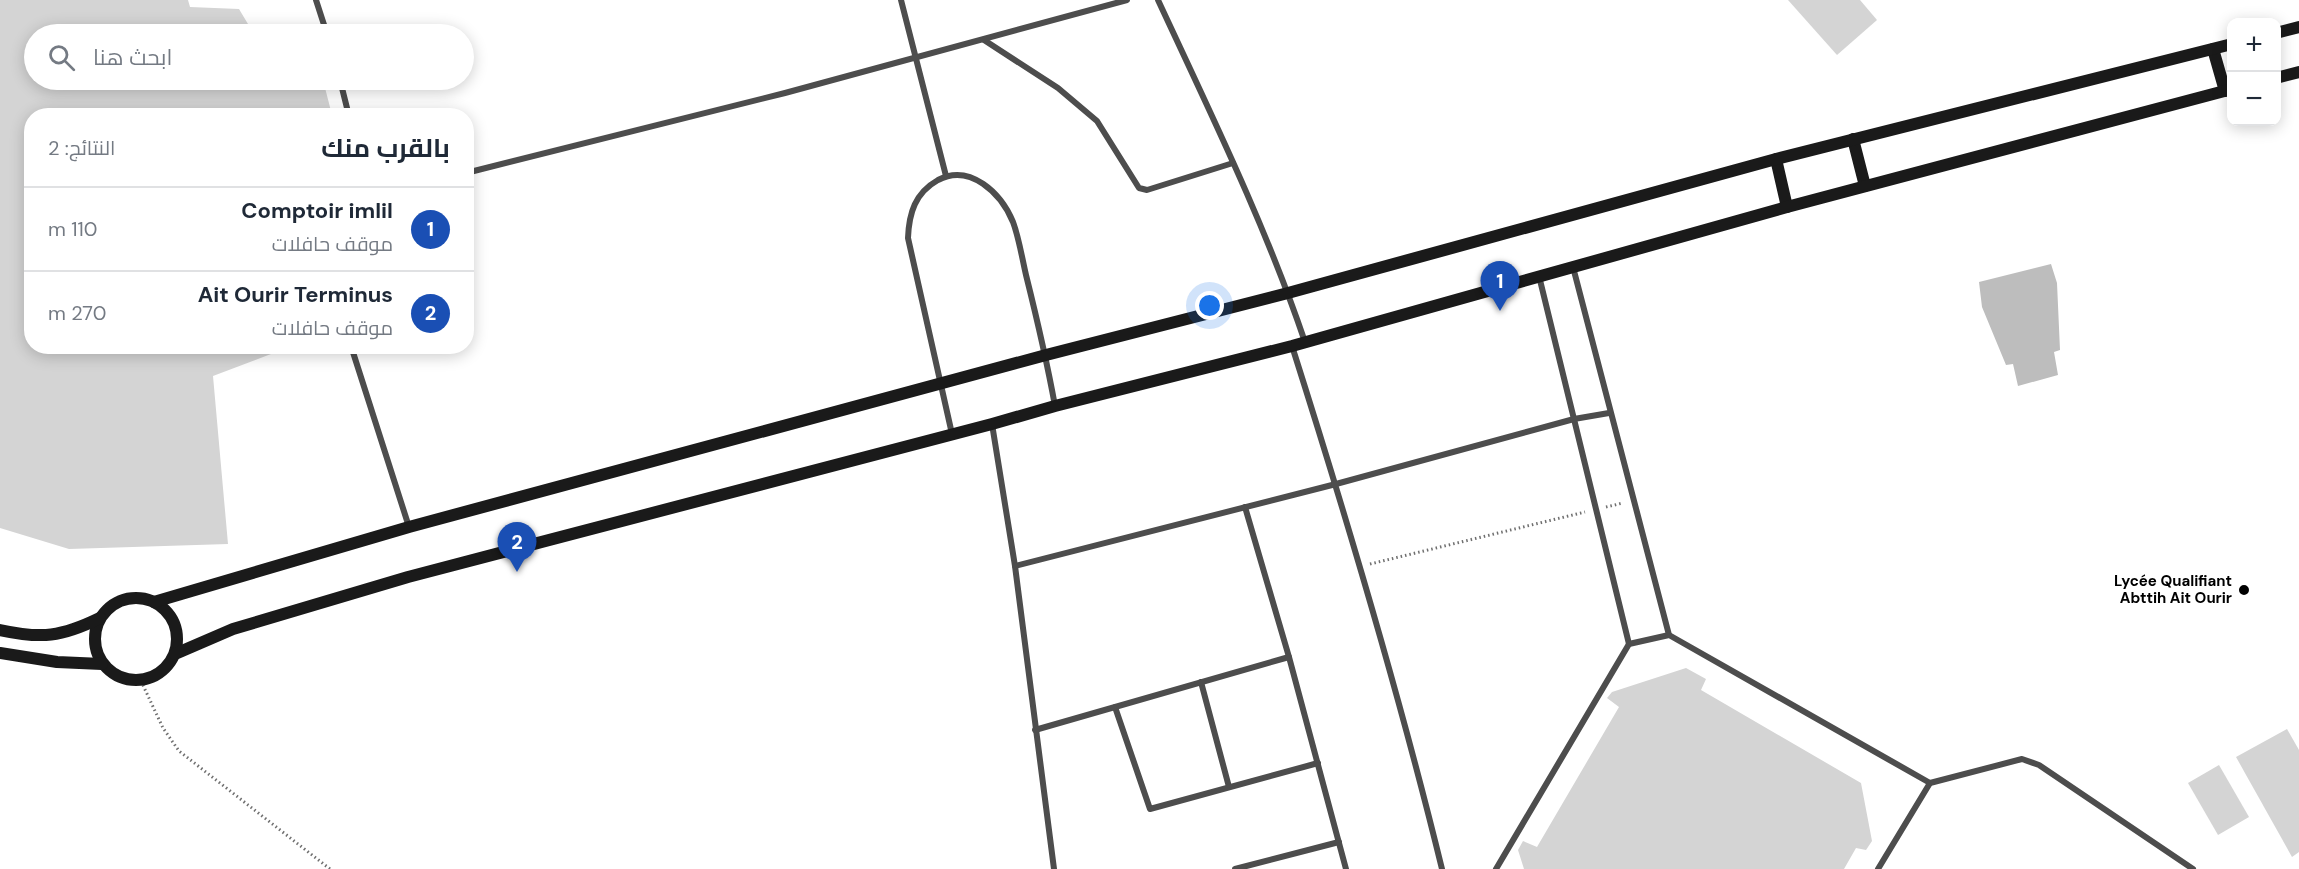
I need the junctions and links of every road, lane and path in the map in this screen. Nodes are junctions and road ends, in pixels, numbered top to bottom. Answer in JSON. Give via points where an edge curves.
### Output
{"nodes":[{"id":1,"x":316,"y":0,"type":"edge"},
{"id":2,"x":901,"y":0,"type":"edge"},
{"id":3,"x":1127,"y":0,"type":"edge"},
{"id":4,"x":1158,"y":0,"type":"edge"},
{"id":5,"x":324,"y":24,"type":"edge"},
{"id":6,"x":2299,"y":27,"type":"edge"},
{"id":7,"x":2281,"y":32,"type":"edge"},
{"id":8,"x":984,"y":40,"type":"junction"},
{"id":9,"x":2227,"y":45,"type":"edge"},
{"id":10,"x":2213,"y":49,"type":"junction"},
{"id":11,"x":916,"y":59,"type":"junction"},
{"id":12,"x":2299,"y":72,"type":"edge"},
{"id":13,"x":2281,"y":77,"type":"edge"},
{"id":14,"x":2227,"y":87,"type":"edge"},
{"id":15,"x":342,"y":90,"type":"edge"},
{"id":16,"x":2227,"y":90,"type":"edge"},
{"id":17,"x":347,"y":108,"type":"edge"},
{"id":18,"x":1853,"y":140,"type":"junction"},
{"id":19,"x":1776,"y":159,"type":"junction"},
{"id":20,"x":1233,"y":163,"type":"junction"},
{"id":21,"x":474,"y":171,"type":"edge"},
{"id":22,"x":946,"y":176,"type":"junction"},
{"id":23,"x":1864,"y":186,"type":"junction"},
{"id":24,"x":1787,"y":207,"type":"junction"},
{"id":25,"x":1573,"y":266,"type":"junction"},
{"id":26,"x":1539,"y":275,"type":"junction"},
{"id":27,"x":1288,"y":293,"type":"junction"},
{"id":28,"x":1305,"y":342,"type":"junction"},
{"id":29,"x":1292,"y":346,"type":"junction"},
{"id":30,"x":354,"y":354,"type":"edge"},
{"id":31,"x":1046,"y":355,"type":"junction"},
{"id":32,"x":943,"y":385,"type":"junction"},
{"id":33,"x":1055,"y":406,"type":"junction"},
{"id":34,"x":1609,"y":413,"type":"junction"},
{"id":35,"x":1574,"y":419,"type":"junction"},
{"id":36,"x":992,"y":424,"type":"junction"},
{"id":37,"x":952,"y":434,"type":"junction"},
{"id":38,"x":1336,"y":484,"type":"junction"},
{"id":39,"x":1634,"y":500,"type":"junction"},
{"id":40,"x":1245,"y":507,"type":"junction"},
{"id":41,"x":1594,"y":510,"type":"junction"},
{"id":42,"x":410,"y":527,"type":"junction"},
{"id":43,"x":1015,"y":566,"type":"junction"},
{"id":44,"x":1359,"y":567,"type":"junction"},
{"id":45,"x":154,"y":602,"type":"junction"},
{"id":46,"x":100,"y":618,"type":"junction"},
{"id":47,"x":0,"y":630,"type":"edge"},
{"id":48,"x":1669,"y":635,"type":"junction"},
{"id":49,"x":1629,"y":644,"type":"junction"},
{"id":50,"x":0,"y":653,"type":"edge"},
{"id":51,"x":175,"y":654,"type":"junction"},
{"id":52,"x":1289,"y":657,"type":"junction"},
{"id":53,"x":102,"y":664,"type":"junction"},
{"id":54,"x":141,"y":681,"type":"junction"},
{"id":55,"x":1201,"y":682,"type":"junction"},
{"id":56,"x":1115,"y":707,"type":"junction"},
{"id":57,"x":1035,"y":730,"type":"junction"},
{"id":58,"x":1318,"y":763,"type":"junction"},
{"id":59,"x":1930,"y":783,"type":"junction"},
{"id":60,"x":1229,"y":787,"type":"junction"},
{"id":61,"x":1339,"y":842,"type":"junction"},
{"id":62,"x":330,"y":869,"type":"edge"},
{"id":63,"x":1054,"y":869,"type":"edge"},
{"id":64,"x":1235,"y":869,"type":"edge"},
{"id":65,"x":1346,"y":869,"type":"edge"},
{"id":66,"x":1442,"y":869,"type":"edge"},
{"id":67,"x":1496,"y":869,"type":"edge"},
{"id":68,"x":1878,"y":869,"type":"edge"},
{"id":69,"x":2193,"y":869,"type":"edge"}],
"edges":[{"from":1,"to":5,"type":"street"},
{"from":2,"to":11,"type":"street"},
{"from":3,"to":8,"type":"street"},
{"from":4,"to":20,"type":"street"},
{"from":6,"to":7,"type":"main road"},
{"from":8,"to":11,"type":"street"},
{"from":8,"to":20,"type":"street","via":[[1058,88],[1097,121],[1139,188],[1147,190]]},
{"from":9,"to":10,"type":"main road"},
{"from":10,"to":14,"type":"main road"},
{"from":10,"to":18,"type":"main road"},
{"from":11,"to":21,"type":"street"},
{"from":11,"to":22,"type":"street"},
{"from":12,"to":13,"type":"main road"},
{"from":15,"to":17,"type":"street"},
{"from":16,"to":23,"type":"main road"},
{"from":18,"to":19,"type":"main road"},
{"from":18,"to":23,"type":"main road"},
{"from":19,"to":24,"type":"main road"},
{"from":19,"to":27,"type":"main road"},
{"from":20,"to":27,"type":"street"},
{"from":22,"to":31,"type":"street","via":[[975,178],[987,186],[1013,222]]},
{"from":22,"to":32,"type":"street","via":[[927,186],[917,199],[909,218],[908,238]]},
{"from":23,"to":24,"type":"main road"},
{"from":24,"to":25,"type":"main road"},
{"from":25,"to":26,"type":"main road"},
{"from":25,"to":34,"type":"street"},
{"from":26,"to":28,"type":"main road"},
{"from":26,"to":35,"type":"street"},
{"from":27,"to":28,"type":"street"},
{"from":27,"to":31,"type":"main road"},
{"from":28,"to":29,"type":"main road"},
{"from":29,"to":33,"type":"main road"},
{"from":29,"to":38,"type":"street"},
{"from":30,"to":42,"type":"street"},
{"from":31,"to":32,"type":"main road"},
{"from":31,"to":33,"type":"street"},
{"from":32,"to":37,"type":"street"},
{"from":32,"to":42,"type":"main road"},
{"from":33,"to":36,"type":"main road"},
{"from":34,"to":35,"type":"street"},
{"from":34,"to":39,"type":"street"},
{"from":35,"to":38,"type":"street"},
{"from":35,"to":41,"type":"street"},
{"from":36,"to":37,"type":"main road"},
{"from":36,"to":43,"type":"street"},
{"from":37,"to":51,"type":"main road","via":[[408,577],[233,629]]},
{"from":38,"to":40,"type":"street"},
{"from":38,"to":44,"type":"street"},
{"from":39,"to":41,"type":"path"},
{"from":39,"to":48,"type":"street"},
{"from":40,"to":43,"type":"street"},
{"from":40,"to":52,"type":"street"},
{"from":41,"to":44,"type":"path"},
{"from":41,"to":49,"type":"street"},
{"from":42,"to":45,"type":"main road"},
{"from":43,"to":57,"type":"street"},
{"from":44,"to":66,"type":"street"},
{"from":45,"to":46,"type":"main road","via":[[124,599]]},
{"from":45,"to":51,"type":"main road","via":[[167,611],[175,624]]},
{"from":46,"to":47,"type":"main road","via":[[50,637]]},
{"from":46,"to":53,"type":"main road","via":[[94,633],[95,649]]},
{"from":48,"to":49,"type":"street"},
{"from":48,"to":59,"type":"street"},
{"from":49,"to":67,"type":"street"},
{"from":50,"to":53,"type":"main road"},
{"from":51,"to":54,"type":"main road","via":[[168,667]]},
{"from":52,"to":55,"type":"street"},
{"from":52,"to":58,"type":"street"},
{"from":53,"to":54,"type":"main road","via":[[112,674]]},
{"from":54,"to":62,"type":"path","via":[[163,728],[179,751]]},
{"from":55,"to":56,"type":"street"},
{"from":55,"to":60,"type":"street"},
{"from":56,"to":57,"type":"street"},
{"from":56,"to":60,"type":"street","via":[[1150,809]]},
{"from":57,"to":63,"type":"street"},
{"from":58,"to":60,"type":"street"},
{"from":58,"to":61,"type":"street"},
{"from":59,"to":68,"type":"street"},
{"from":59,"to":69,"type":"street","via":[[2022,759],[2039,765]]},
{"from":61,"to":64,"type":"street"},
{"from":61,"to":65,"type":"street"}]}
